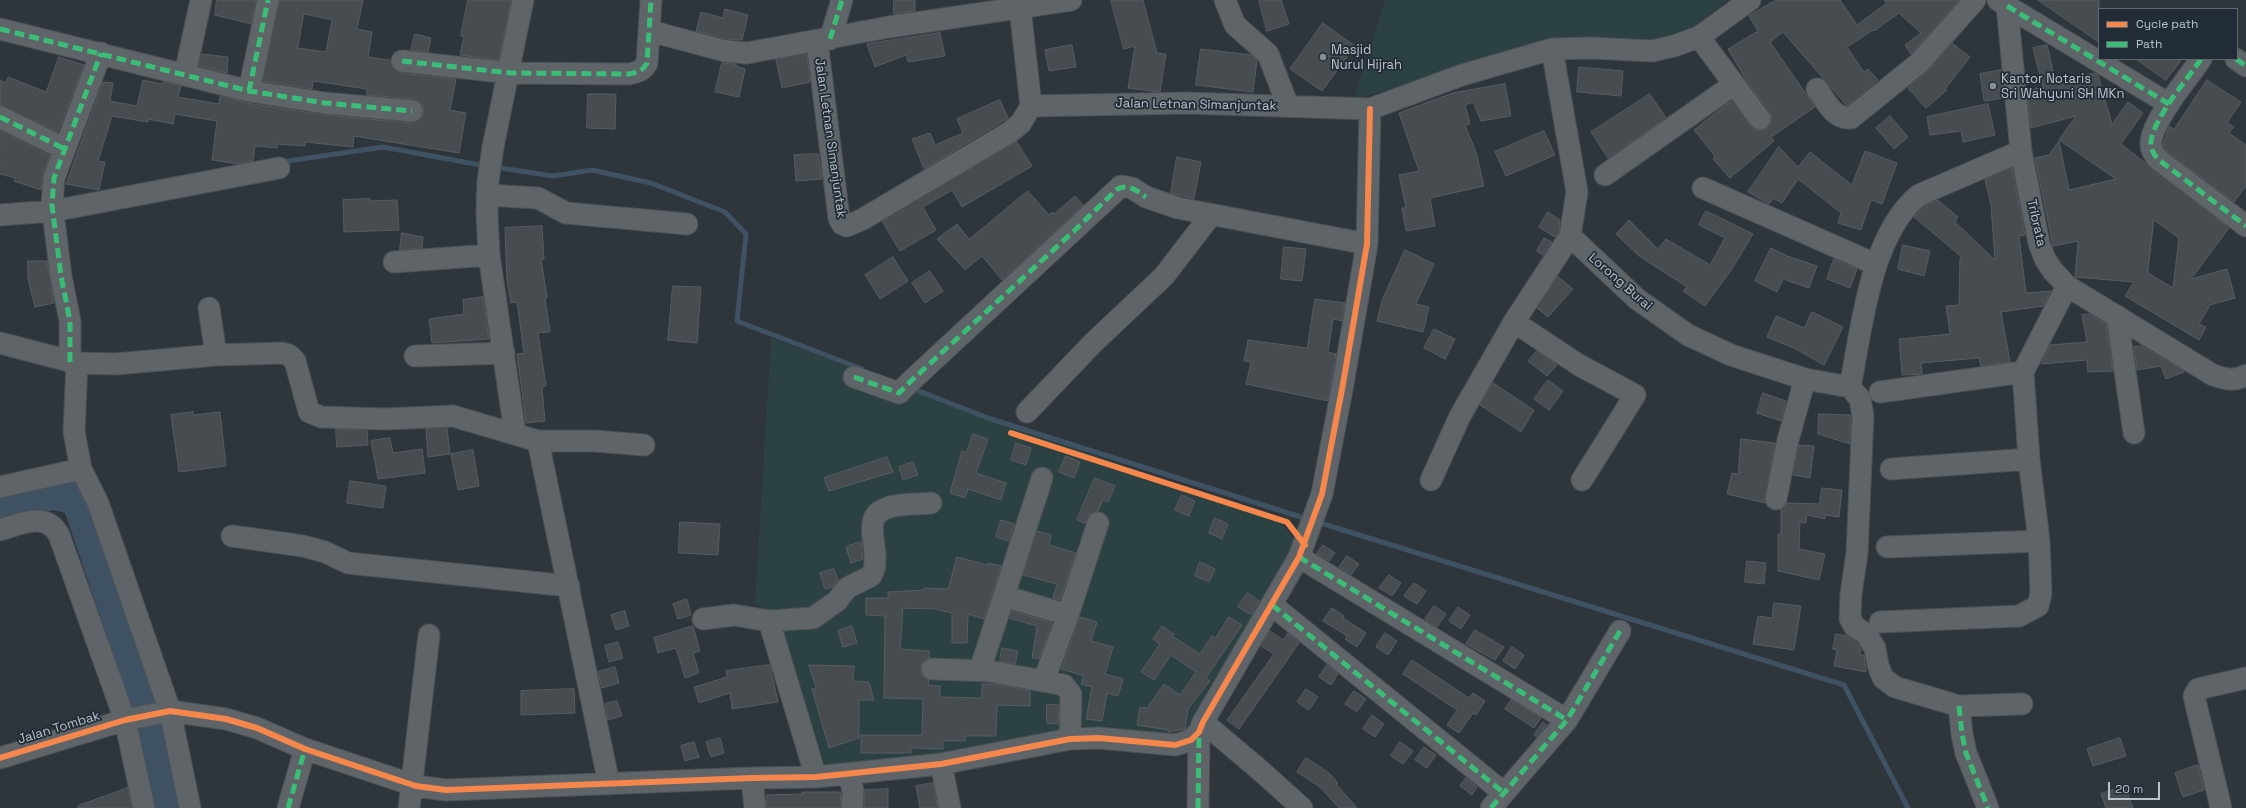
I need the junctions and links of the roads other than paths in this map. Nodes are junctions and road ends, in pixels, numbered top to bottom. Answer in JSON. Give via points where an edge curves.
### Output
{"nodes":[{"id":1,"x":201,"y":0,"type":"edge"},
{"id":2,"x":268,"y":0,"type":"edge"},
{"id":3,"x":523,"y":0,"type":"edge"},
{"id":4,"x":651,"y":0,"type":"edge"},
{"id":5,"x":842,"y":0,"type":"edge"},
{"id":6,"x":1071,"y":0,"type":"edge"},
{"id":7,"x":1225,"y":0,"type":"edge"},
{"id":8,"x":1750,"y":0,"type":"edge"},
{"id":9,"x":1975,"y":0,"type":"edge"},
{"id":10,"x":2003,"y":3,"type":"edge"},
{"id":11,"x":1020,"y":8,"type":"junction"},
{"id":12,"x":0,"y":29,"type":"edge"},
{"id":13,"x":650,"y":31,"type":"junction"},
{"id":14,"x":1699,"y":37,"type":"junction"},
{"id":15,"x":824,"y":40,"type":"junction"},
{"id":16,"x":1552,"y":49,"type":"junction"},
{"id":17,"x":101,"y":53,"type":"junction"},
{"id":18,"x":402,"y":60,"type":"dead end"},
{"id":19,"x":2200,"y":60,"type":"edge"},
{"id":20,"x":2237,"y":60,"type":"edge"},
{"id":21,"x":2246,"y":66,"type":"edge"},
{"id":22,"x":510,"y":73,"type":"junction"},
{"id":23,"x":185,"y":74,"type":"junction"},
{"id":24,"x":1733,"y":85,"type":"junction"},
{"id":25,"x":1817,"y":89,"type":"dead end"},
{"id":26,"x":249,"y":91,"type":"junction"},
{"id":27,"x":2169,"y":104,"type":"junction"},
{"id":28,"x":1031,"y":106,"type":"junction"},
{"id":29,"x":1288,"y":106,"type":"junction"},
{"id":30,"x":1370,"y":109,"type":"junction"},
{"id":31,"x":412,"y":111,"type":"dead end"},
{"id":32,"x":0,"y":117,"type":"edge"},
{"id":33,"x":1760,"y":119,"type":"dead end"},
{"id":34,"x":65,"y":148,"type":"junction"},
{"id":35,"x":2021,"y":151,"type":"junction"},
{"id":36,"x":279,"y":168,"type":"dead end"},
{"id":37,"x":1605,"y":175,"type":"dead end"},
{"id":38,"x":487,"y":188,"type":"junction"},
{"id":39,"x":1703,"y":188,"type":"dead end"},
{"id":40,"x":52,"y":202,"type":"junction"},
{"id":41,"x":0,"y":215,"type":"edge"},
{"id":42,"x":1211,"y":215,"type":"junction"},
{"id":43,"x":687,"y":224,"type":"dead end"},
{"id":44,"x":2246,"y":226,"type":"edge"},
{"id":45,"x":1570,"y":236,"type":"junction"},
{"id":46,"x":1367,"y":244,"type":"junction"},
{"id":47,"x":489,"y":255,"type":"junction"},
{"id":48,"x":394,"y":262,"type":"dead end"},
{"id":49,"x":1875,"y":264,"type":"junction"},
{"id":50,"x":2067,"y":286,"type":"junction"},
{"id":51,"x":209,"y":308,"type":"dead end"},
{"id":52,"x":2117,"y":316,"type":"junction"},
{"id":53,"x":1514,"y":322,"type":"junction"},
{"id":54,"x":0,"y":343,"type":"edge"},
{"id":55,"x":504,"y":353,"type":"junction"},
{"id":56,"x":216,"y":354,"type":"junction"},
{"id":57,"x":414,"y":356,"type":"dead end"},
{"id":58,"x":73,"y":362,"type":"junction"},
{"id":59,"x":2023,"y":372,"type":"junction"},
{"id":60,"x":2246,"y":375,"type":"edge"},
{"id":61,"x":854,"y":377,"type":"dead end"},
{"id":62,"x":1805,"y":379,"type":"junction"},
{"id":63,"x":1850,"y":387,"type":"junction"},
{"id":64,"x":1880,"y":392,"type":"dead end"},
{"id":65,"x":1027,"y":412,"type":"dead end"},
{"id":66,"x":515,"y":433,"type":"junction"},
{"id":67,"x":2134,"y":433,"type":"dead end"},
{"id":68,"x":538,"y":441,"type":"junction"},
{"id":69,"x":644,"y":445,"type":"dead end"},
{"id":70,"x":2029,"y":459,"type":"junction"},
{"id":71,"x":81,"y":469,"type":"junction"},
{"id":72,"x":1891,"y":469,"type":"dead end"},
{"id":73,"x":1042,"y":478,"type":"dead end"},
{"id":74,"x":1431,"y":480,"type":"dead end"},
{"id":75,"x":1582,"y":480,"type":"dead end"},
{"id":76,"x":0,"y":487,"type":"edge"},
{"id":77,"x":1776,"y":499,"type":"dead end"},
{"id":78,"x":931,"y":503,"type":"dead end"},
{"id":79,"x":1098,"y":523,"type":"dead end"},
{"id":80,"x":0,"y":530,"type":"edge"},
{"id":81,"x":232,"y":536,"type":"dead end"},
{"id":82,"x":2039,"y":541,"type":"junction"},
{"id":83,"x":1887,"y":547,"type":"dead end"},
{"id":84,"x":1299,"y":557,"type":"junction"},
{"id":85,"x":569,"y":586,"type":"junction"},
{"id":86,"x":1004,"y":596,"type":"junction"},
{"id":87,"x":1272,"y":605,"type":"junction"},
{"id":88,"x":1068,"y":614,"type":"junction"},
{"id":89,"x":703,"y":619,"type":"dead end"},
{"id":90,"x":769,"y":621,"type":"junction"},
{"id":91,"x":1880,"y":622,"type":"dead end"},
{"id":92,"x":1620,"y":631,"type":"dead end"},
{"id":93,"x":429,"y":635,"type":"dead end"},
{"id":94,"x":932,"y":669,"type":"dead end"},
{"id":95,"x":980,"y":670,"type":"junction"},
{"id":96,"x":2246,"y":678,"type":"edge"},
{"id":97,"x":1044,"y":680,"type":"junction"},
{"id":98,"x":2022,"y":704,"type":"dead end"},
{"id":99,"x":1959,"y":706,"type":"junction"},
{"id":100,"x":166,"y":712,"type":"junction"},
{"id":101,"x":128,"y":719,"type":"junction"},
{"id":102,"x":1567,"y":720,"type":"junction"},
{"id":103,"x":1201,"y":727,"type":"junction"},
{"id":104,"x":1070,"y":739,"type":"junction"},
{"id":105,"x":305,"y":749,"type":"junction"},
{"id":106,"x":0,"y":758,"type":"edge"},
{"id":107,"x":941,"y":764,"type":"junction"},
{"id":108,"x":849,"y":774,"type":"junction"},
{"id":109,"x":816,"y":777,"type":"junction"},
{"id":110,"x":752,"y":778,"type":"junction"},
{"id":111,"x":412,"y":784,"type":"junction"},
{"id":112,"x":609,"y":784,"type":"junction"},
{"id":113,"x":1498,"y":801,"type":"edge"},
{"id":114,"x":144,"y":808,"type":"edge"},
{"id":115,"x":190,"y":808,"type":"edge"},
{"id":116,"x":288,"y":808,"type":"edge"},
{"id":117,"x":409,"y":808,"type":"edge"},
{"id":118,"x":756,"y":808,"type":"edge"},
{"id":119,"x":852,"y":808,"type":"edge"},
{"id":120,"x":950,"y":808,"type":"edge"},
{"id":121,"x":1198,"y":808,"type":"edge"},
{"id":122,"x":1302,"y":808,"type":"edge"},
{"id":123,"x":1988,"y":808,"type":"edge"},
{"id":124,"x":2221,"y":808,"type":"edge"}],
"edges":[{"from":1,"to":23,"type":"street"},
{"from":2,"to":26,"type":"street"},
{"from":3,"to":22,"type":"street"},
{"from":4,"to":13,"type":"street"},
{"from":5,"to":15,"type":"street"},
{"from":6,"to":11,"type":"street"},
{"from":7,"to":29,"type":"street","via":[[1235,25],[1268,54]]},
{"from":8,"to":14,"type":"street","name":"Jalan Letnan Simanjuntak"},
{"from":9,"to":25,"type":"street","via":[[1919,62],[1851,118],[1834,113]]},
{"from":10,"to":27,"type":"street"},
{"from":10,"to":35,"type":"street","name":"Tribrata"},
{"from":11,"to":15,"type":"street","via":[[889,27]]},
{"from":11,"to":28,"type":"street"},
{"from":12,"to":17,"type":"street"},
{"from":13,"to":15,"type":"street","via":[[725,51],[747,52]]},
{"from":13,"to":22,"type":"street","via":[[647,63],[644,68],[628,74]]},
{"from":14,"to":16,"type":"street","name":"Jalan Letnan Simanjuntak","via":[[1652,51]]},
{"from":14,"to":24,"type":"street"},
{"from":15,"to":28,"type":"street","name":"Jalan Letnan Simanjuntak","via":[[839,218],[843,225],[850,225],[863,219],[1010,132],[1021,123]]},
{"from":16,"to":30,"type":"street","name":"Jalan Letnan Simanjuntak","via":[[1462,75]]},
{"from":16,"to":45,"type":"street","via":[[1577,192]]},
{"from":17,"to":23,"type":"street"},
{"from":17,"to":34,"type":"street"},
{"from":18,"to":22,"type":"street"},
{"from":19,"to":27,"type":"street"},
{"from":20,"to":21,"type":"street"},
{"from":22,"to":38,"type":"street","via":[[493,147]]},
{"from":23,"to":26,"type":"street"},
{"from":24,"to":33,"type":"street"},
{"from":24,"to":37,"type":"street"},
{"from":26,"to":31,"type":"street","via":[[325,103]]},
{"from":27,"to":44,"type":"street","via":[[2151,142],[2153,154]]},
{"from":28,"to":29,"type":"street","name":"Jalan Letnan Simanjuntak","via":[[1187,103]]},
{"from":29,"to":30,"type":"street","name":"Jalan Letnan Simanjuntak"},
{"from":30,"to":46,"type":"street"},
{"from":32,"to":34,"type":"street"},
{"from":34,"to":40,"type":"street","via":[[54,178]]},
{"from":35,"to":49,"type":"street","via":[[1919,194],[1898,218]]},
{"from":35,"to":50,"type":"street","name":"Tribrata","via":[[2039,243],[2045,259]]},
{"from":36,"to":40,"type":"street"},
{"from":38,"to":43,"type":"street","via":[[538,198],[566,213]]},
{"from":38,"to":47,"type":"street"},
{"from":39,"to":49,"type":"street"},
{"from":40,"to":41,"type":"street"},
{"from":40,"to":58,"type":"street","via":[[61,276],[70,321]]},
{"from":42,"to":46,"type":"street"},
{"from":42,"to":61,"type":"street","via":[[1161,203],[1132,188],[1122,186],[899,393]]},
{"from":42,"to":65,"type":"street","via":[[1164,276],[1093,343]]},
{"from":45,"to":53,"type":"street"},
{"from":45,"to":62,"type":"street","name":"Lorong Burai","via":[[1637,299],[1688,335],[1731,355]]},
{"from":46,"to":84,"type":"street","via":[[1322,494]]},
{"from":47,"to":48,"type":"street"},
{"from":47,"to":55,"type":"street"},
{"from":49,"to":63,"type":"street"},
{"from":50,"to":52,"type":"street","name":"Tribrata"},
{"from":50,"to":59,"type":"street"},
{"from":51,"to":56,"type":"street"},
{"from":52,"to":60,"type":"street","name":"Tribrata","via":[[2213,376],[2227,380],[2240,379]]},
{"from":52,"to":67,"type":"street"},
{"from":53,"to":74,"type":"street","via":[[1460,416]]},
{"from":53,"to":75,"type":"street","via":[[1579,365],[1634,395]]},
{"from":54,"to":58,"type":"street"},
{"from":55,"to":57,"type":"street"},
{"from":55,"to":66,"type":"street"},
{"from":56,"to":58,"type":"street","via":[[142,363]]},
{"from":56,"to":66,"type":"street","via":[[289,355],[295,361],[310,412],[321,417],[385,419],[452,416]]},
{"from":58,"to":71,"type":"street","via":[[74,432]]},
{"from":59,"to":64,"type":"street"},
{"from":59,"to":70,"type":"street"},
{"from":62,"to":63,"type":"street","name":"Lorong Burai"},
{"from":62,"to":77,"type":"street","via":[[1788,440]]},
{"from":63,"to":99,"type":"street","via":[[1860,399],[1863,416],[1857,552],[1850,618],[1854,626],[1866,634],[1875,648],[1882,678],[1895,687]]},
{"from":66,"to":68,"type":"street"},
{"from":68,"to":69,"type":"street","via":[[596,441]]},
{"from":68,"to":85,"type":"street"},
{"from":70,"to":72,"type":"street"},
{"from":70,"to":82,"type":"street"},
{"from":71,"to":76,"type":"street"},
{"from":71,"to":100,"type":"street","via":[[98,503]]},
{"from":73,"to":86,"type":"street"},
{"from":78,"to":90,"type":"street","via":[[889,507],[875,515],[872,523],[876,565],[871,576],[847,588],[837,601],[813,618]]},
{"from":79,"to":88,"type":"street"},
{"from":80,"to":101,"type":"street","via":[[34,521],[55,527]]},
{"from":81,"to":85,"type":"street","via":[[310,548],[348,563]]},
{"from":82,"to":83,"type":"street"},
{"from":82,"to":91,"type":"street","via":[[2040,593],[2038,606],[2029,612],[2019,616]]},
{"from":84,"to":87,"type":"street"},
{"from":84,"to":102,"type":"street"},
{"from":85,"to":112,"type":"street"},
{"from":86,"to":88,"type":"street"},
{"from":86,"to":95,"type":"street"},
{"from":87,"to":103,"type":"street"},
{"from":87,"to":113,"type":"street"},
{"from":88,"to":97,"type":"street"},
{"from":89,"to":90,"type":"street","via":[[734,615]]},
{"from":90,"to":109,"type":"street"},
{"from":92,"to":102,"type":"street"},
{"from":93,"to":111,"type":"street"},
{"from":94,"to":95,"type":"street"},
{"from":95,"to":97,"type":"street"},
{"from":96,"to":124,"type":"street","via":[[2198,689],[2194,696]]},
{"from":97,"to":104,"type":"street","via":[[1064,685],[1069,689],[1072,701]]},
{"from":98,"to":99,"type":"street"},
{"from":99,"to":123,"type":"street","via":[[1966,754]]},
{"from":100,"to":101,"type":"street","name":"Jalan Tombak"},
{"from":100,"to":105,"type":"street","name":"Jalan Tombak","via":[[226,719],[257,728]]},
{"from":100,"to":115,"type":"street"},
{"from":101,"to":106,"type":"street","name":"Jalan Tombak"},
{"from":101,"to":114,"type":"street"},
{"from":102,"to":113,"type":"street"},
{"from":103,"to":104,"type":"street","name":"Jalan Tombak","via":[[1191,740],[1175,745],[1099,738]]},
{"from":103,"to":121,"type":"street"},
{"from":103,"to":122,"type":"street","via":[[1233,746]]},
{"from":104,"to":107,"type":"street","name":"Jalan Tombak"},
{"from":105,"to":111,"type":"street","name":"Jalan Tombak"},
{"from":105,"to":116,"type":"street"},
{"from":107,"to":108,"type":"street","name":"Jalan Tombak"},
{"from":107,"to":120,"type":"street"},
{"from":108,"to":109,"type":"street","name":"Jalan Tombak"},
{"from":108,"to":119,"type":"street","via":[[853,791]]},
{"from":109,"to":110,"type":"street","name":"Jalan Tombak"},
{"from":110,"to":112,"type":"street","name":"Jalan Tombak"},
{"from":110,"to":118,"type":"street"},
{"from":111,"to":112,"type":"street","name":"Jalan Tombak","via":[[446,790]]},
{"from":111,"to":117,"type":"street"}]}
